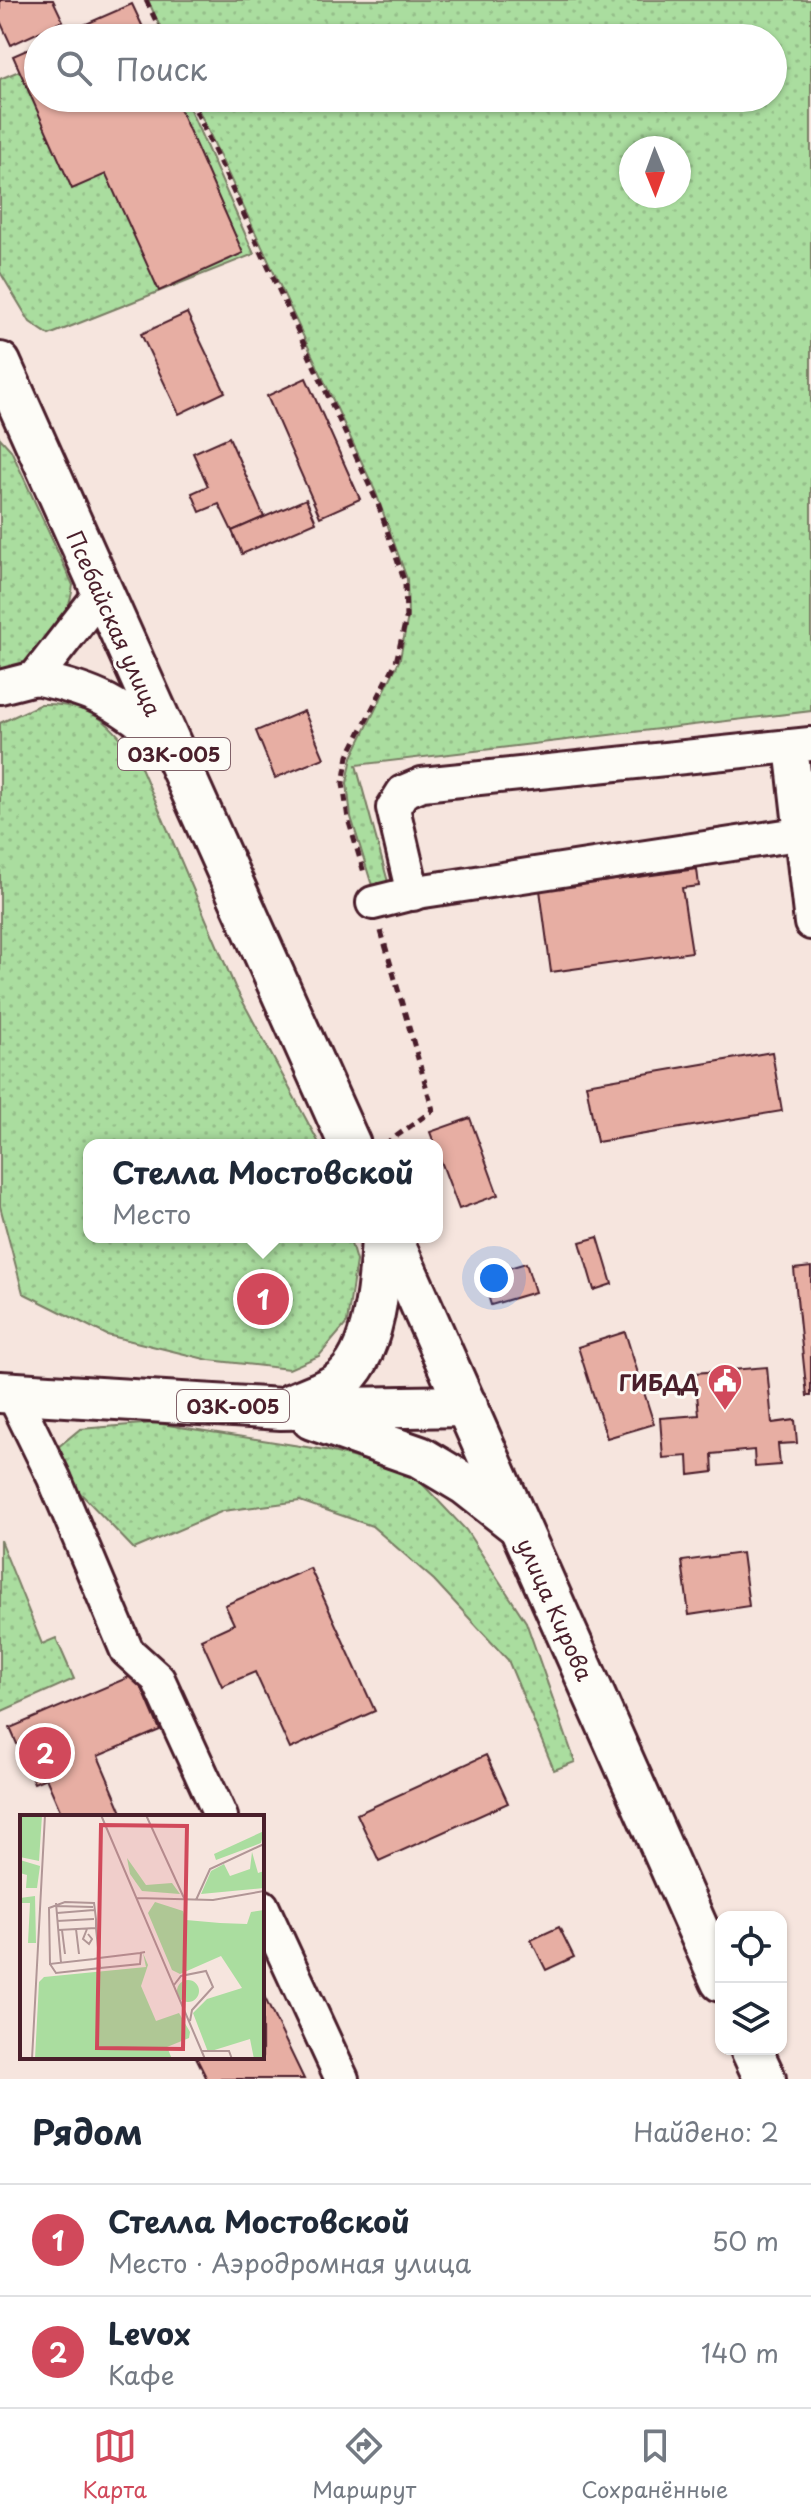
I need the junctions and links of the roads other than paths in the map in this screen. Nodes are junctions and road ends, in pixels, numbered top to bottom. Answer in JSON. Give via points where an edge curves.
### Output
{"nodes":[{"id":1,"x":0,"y":363,"type":"edge"},
{"id":2,"x":14,"y":421,"type":"edge"},
{"id":3,"x":101,"y":593,"type":"junction"},
{"id":4,"x":35,"y":678,"type":"junction"},
{"id":5,"x":0,"y":687,"type":"edge"},
{"id":6,"x":169,"y":745,"type":"junction"},
{"id":7,"x":801,"y":745,"type":"edge"},
{"id":8,"x":807,"y":833,"type":"edge"},
{"id":9,"x":413,"y":894,"type":"junction"},
{"id":10,"x":373,"y":903,"type":"road end"},
{"id":11,"x":811,"y":923,"type":"edge"},
{"id":12,"x":347,"y":1139,"type":"edge"},
{"id":13,"x":382,"y":1243,"type":"edge"},
{"id":14,"x":394,"y":1243,"type":"edge"},
{"id":15,"x":6,"y":1392,"type":"edge"},
{"id":16,"x":467,"y":1406,"type":"junction"},
{"id":17,"x":281,"y":1409,"type":"junction"},
{"id":18,"x":520,"y":1527,"type":"junction"},
{"id":19,"x":220,"y":1815,"type":"edge"},
{"id":20,"x":264,"y":1910,"type":"edge"},
{"id":21,"x":715,"y":1967,"type":"edge"},
{"id":22,"x":754,"y":2055,"type":"edge"},
{"id":23,"x":342,"y":2079,"type":"edge"},
{"id":24,"x":765,"y":2079,"type":"edge"}],
"edges":[{"from":1,"to":2,"type":"main road","name":"Псебайская улица","number":"03К-005"},
{"from":2,"to":3,"type":"main road","name":"Псебайская улица","number":"03К-005"},
{"from":3,"to":4,"type":"lane"},
{"from":3,"to":6,"type":"main road","name":"Псебайская улица","number":"03К-005"},
{"from":4,"to":5,"type":"lane"},
{"from":4,"to":6,"type":"lane","via":[[113,701]]},
{"from":6,"to":12,"type":"main road","name":"Псебайская улица","number":"03К-005"},
{"from":7,"to":8,"type":"lane"},
{"from":7,"to":9,"type":"lane","via":[[422,784],[403,792],[393,808]]},
{"from":8,"to":9,"type":"lane"},
{"from":8,"to":11,"type":"lane"},
{"from":9,"to":10,"type":"lane"},
{"from":13,"to":17,"type":"main road","number":"03К-005","via":[[369,1340],[340,1382]]},
{"from":14,"to":16,"type":"main road","name":"улица Кирова"},
{"from":15,"to":17,"type":"main road","number":"03К-005"},
{"from":15,"to":19,"type":"lane","via":[[54,1478],[127,1651],[158,1679]]},
{"from":16,"to":17,"type":"main road","number":"03К-005"},
{"from":16,"to":18,"type":"main road","name":"улица Кирова"},
{"from":17,"to":18,"type":"main road","via":[[420,1457]]},
{"from":18,"to":21,"type":"main road","name":"улица Кирова"},
{"from":20,"to":23,"type":"lane"},
{"from":22,"to":24,"type":"main road"}]}
